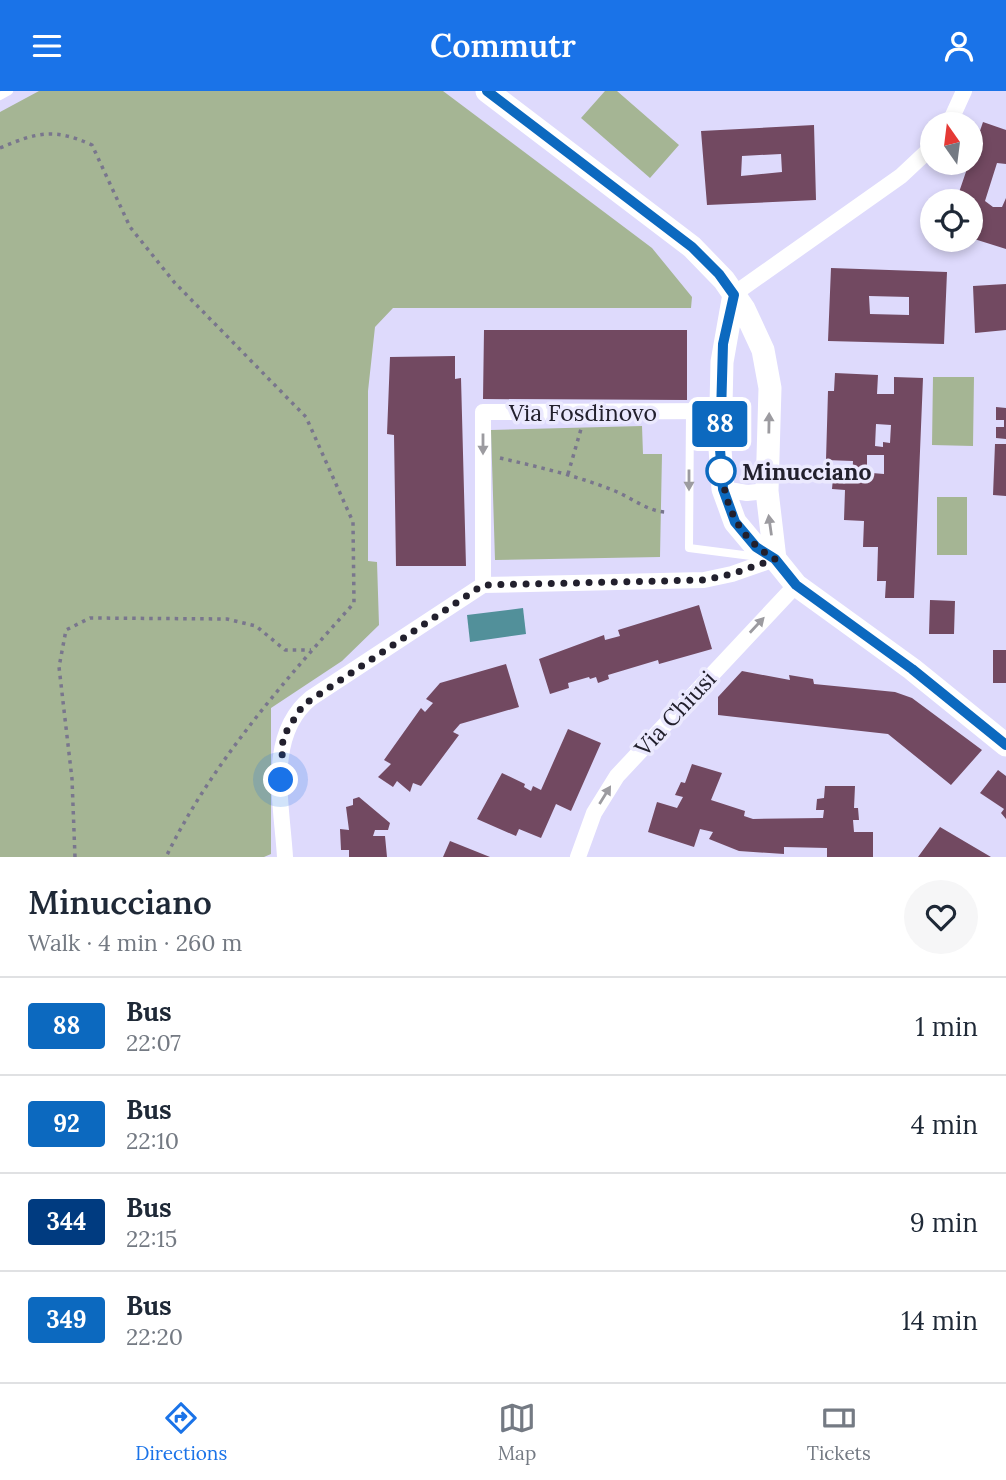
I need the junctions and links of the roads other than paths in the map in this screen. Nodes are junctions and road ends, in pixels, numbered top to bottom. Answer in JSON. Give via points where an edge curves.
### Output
{"nodes":[{"id":1,"x":9,"y":91,"type":"edge"},
{"id":2,"x":487,"y":91,"type":"edge"},
{"id":3,"x":964,"y":91,"type":"edge"},
{"id":4,"x":0,"y":96,"type":"edge"},
{"id":5,"x":954,"y":112,"type":"edge"},
{"id":6,"x":920,"y":158,"type":"edge"},
{"id":7,"x":734,"y":295,"type":"junction"},
{"id":8,"x":720,"y":411,"type":"junction"},
{"id":9,"x":690,"y":412,"type":"junction"},
{"id":10,"x":723,"y":489,"type":"junction"},
{"id":11,"x":767,"y":491,"type":"junction"},
{"id":12,"x":775,"y":559,"type":"junction"},
{"id":13,"x":483,"y":585,"type":"junction"},
{"id":14,"x":796,"y":585,"type":"junction"},
{"id":15,"x":1006,"y":745,"type":"edge"},
{"id":16,"x":285,"y":857,"type":"edge"},
{"id":17,"x":578,"y":857,"type":"edge"}],
"edges":[{"from":1,"to":4,"type":"lane"},
{"from":2,"to":7,"type":"street","via":[[660,222],[707,262]]},
{"from":3,"to":5,"type":"street"},
{"from":6,"to":7,"type":"street"},
{"from":7,"to":8,"type":"street","via":[[723,344]]},
{"from":11,"to":7,"type":"street","one_way":true,"via":[[768,375],[753,326]]},
{"from":8,"to":9,"type":"street"},
{"from":8,"to":10,"type":"street"},
{"from":9,"to":12,"type":"lane","one_way":true,"via":[[689,548]]},
{"from":9,"to":13,"type":"street","name":"Via Fosdinovo","one_way":true,"via":[[482,412]]},
{"from":10,"to":11,"type":"street"},
{"from":10,"to":12,"type":"street","via":[[739,529]]},
{"from":12,"to":11,"type":"street","one_way":true},
{"from":12,"to":13,"type":"street","via":[[732,574],[685,581]]},
{"from":12,"to":14,"type":"street"},
{"from":13,"to":16,"type":"street","via":[[311,698],[295,715],[281,751]]},
{"from":14,"to":15,"type":"street"},
{"from":17,"to":14,"type":"street","name":"Via Chiusi","one_way":true,"via":[[594,813],[617,776]]}]}
